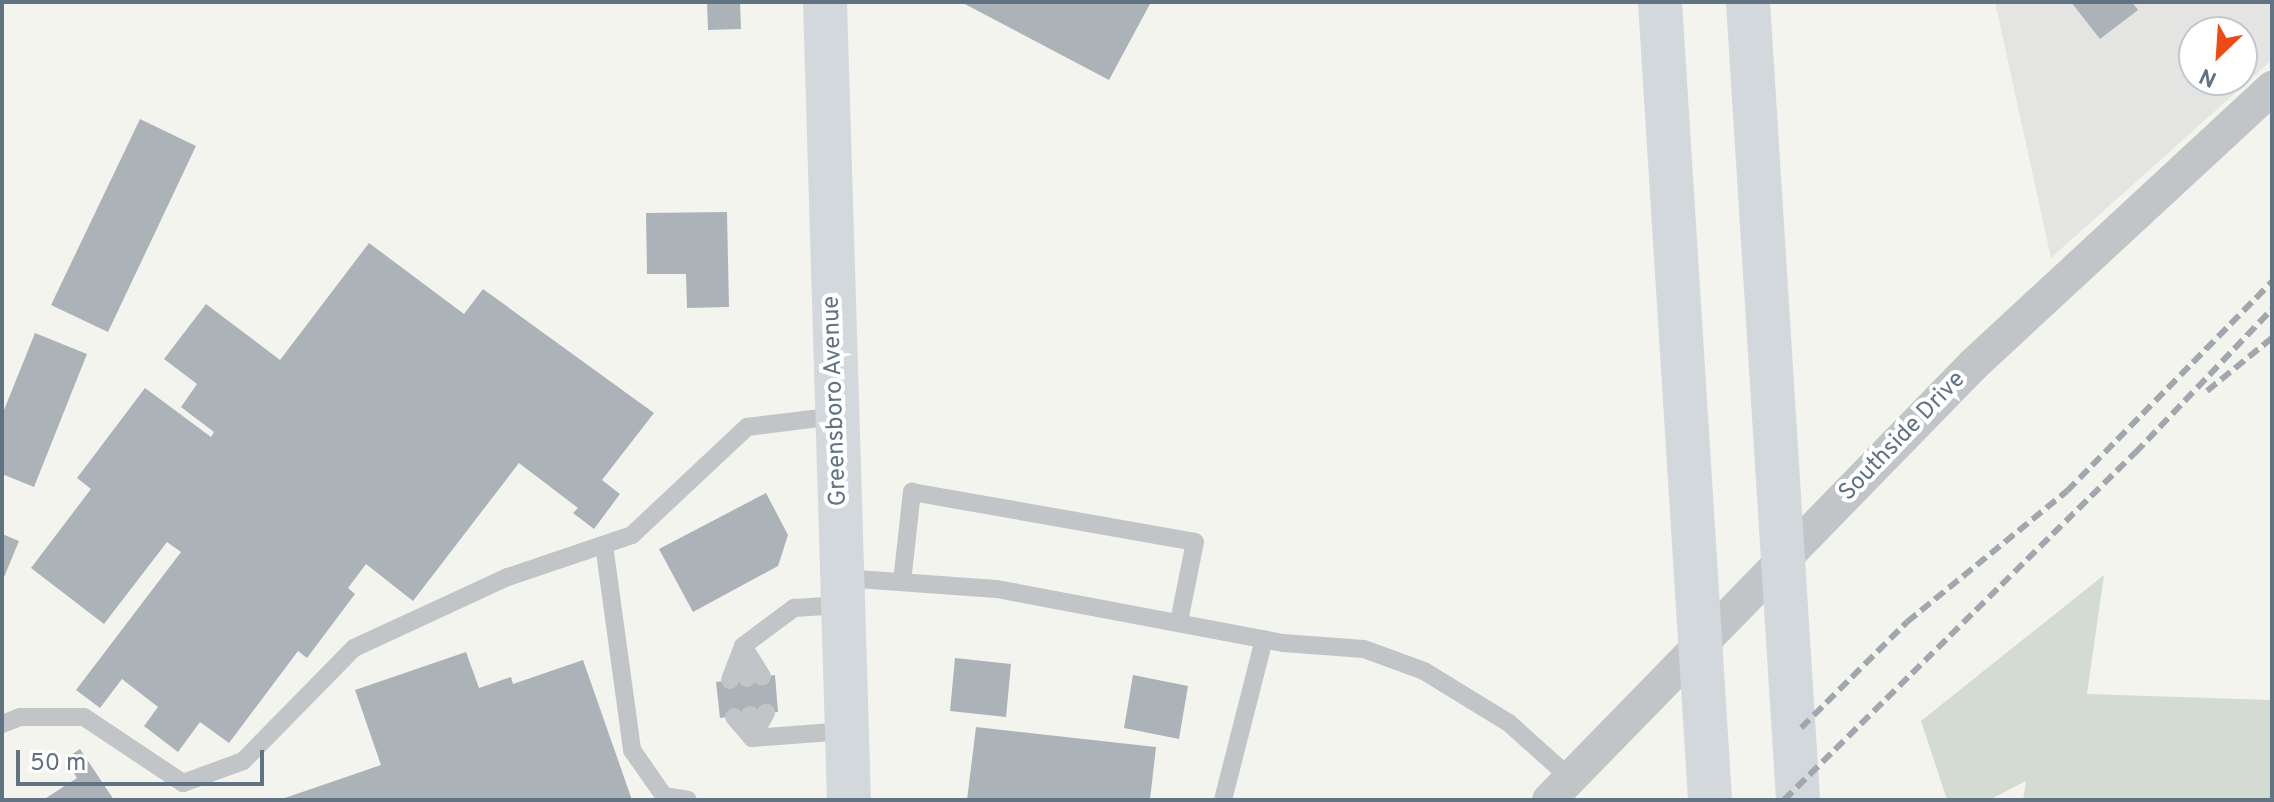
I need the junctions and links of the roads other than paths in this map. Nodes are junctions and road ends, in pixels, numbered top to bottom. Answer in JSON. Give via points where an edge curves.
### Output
{"nodes":[{"id":1,"x":825,"y":2,"type":"edge"},
{"id":2,"x":1660,"y":2,"type":"edge"},
{"id":3,"x":1748,"y":2,"type":"edge"},
{"id":4,"x":2272,"y":88,"type":"edge"},
{"id":5,"x":837,"y":416,"type":"junction"},
{"id":6,"x":604,"y":545,"type":"junction"},
{"id":7,"x":902,"y":582,"type":"junction"},
{"id":8,"x":842,"y":591,"type":"junction"},
{"id":9,"x":1179,"y":621,"type":"junction"},
{"id":10,"x":1264,"y":639,"type":"junction"},
{"id":11,"x":743,"y":646,"type":"junction"},
{"id":12,"x":750,"y":715,"type":"dead end"},
{"id":13,"x":2,"y":724,"type":"edge"},
{"id":14,"x":846,"y":731,"type":"junction"},
{"id":15,"x":1560,"y":789,"type":"edge"},
{"id":16,"x":688,"y":800,"type":"edge"},
{"id":17,"x":849,"y":800,"type":"edge"},
{"id":18,"x":1223,"y":800,"type":"edge"},
{"id":19,"x":1710,"y":800,"type":"edge"},
{"id":20,"x":1798,"y":800,"type":"edge"}],
"edges":[{"from":1,"to":5,"type":"main road","name":"Greensboro Avenue"},
{"from":2,"to":19,"type":"main road"},
{"from":3,"to":20,"type":"main road"},
{"from":4,"to":15,"type":"street","name":"Southside Drive","via":[[1973,365]]},
{"from":5,"to":6,"type":"lane","via":[[747,427],[632,535]]},
{"from":5,"to":8,"type":"main road","name":"Greensboro Avenue"},
{"from":6,"to":13,"type":"lane","via":[[508,577],[354,648],[243,761],[183,783],[84,717],[20,717]]},
{"from":6,"to":16,"type":"lane","via":[[632,750],[664,796]]},
{"from":7,"to":8,"type":"lane"},
{"from":7,"to":9,"type":"lane","via":[[997,589]]},
{"from":7,"to":9,"type":"lane","via":[[912,492],[1195,542]]},
{"from":8,"to":11,"type":"lane","via":[[794,608]]},
{"from":8,"to":14,"type":"main road","name":"Greensboro Avenue"},
{"from":9,"to":10,"type":"lane"},
{"from":10,"to":15,"type":"lane","via":[[1364,649],[1424,671],[1509,723]]},
{"from":10,"to":18,"type":"lane"},
{"from":11,"to":11,"type":"lane","via":[[747,678]]},
{"from":12,"to":14,"type":"lane","via":[[752,738]]},
{"from":14,"to":17,"type":"main road","name":"Greensboro Avenue"}]}
